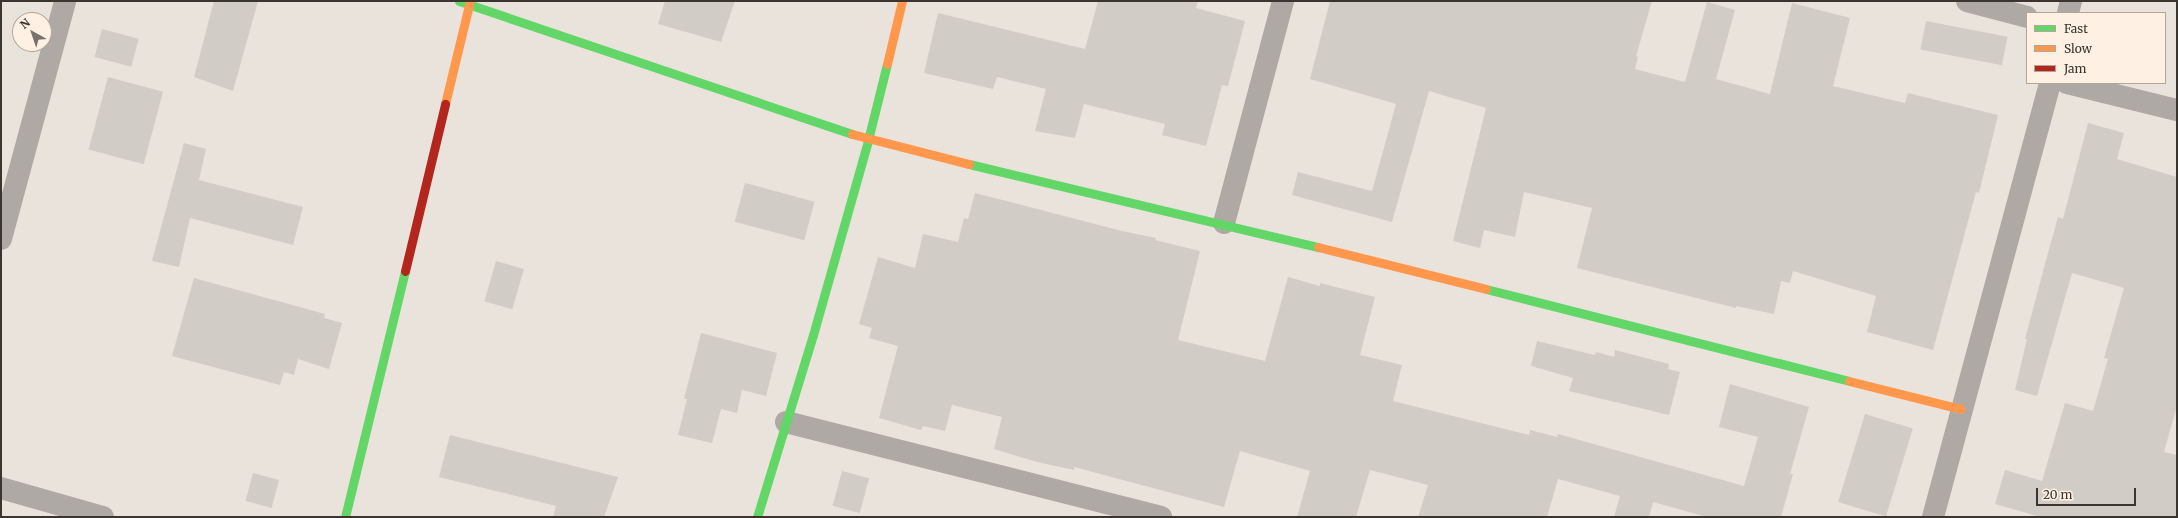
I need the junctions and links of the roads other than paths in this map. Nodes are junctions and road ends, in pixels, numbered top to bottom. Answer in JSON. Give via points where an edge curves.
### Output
{"nodes":[{"id":1,"x":65,"y":1,"type":"edge"},
{"id":2,"x":459,"y":1,"type":"edge"},
{"id":3,"x":902,"y":1,"type":"edge"},
{"id":4,"x":1283,"y":1,"type":"edge"},
{"id":5,"x":1967,"y":1,"type":"edge"},
{"id":6,"x":2071,"y":1,"type":"edge"},
{"id":7,"x":470,"y":2,"type":"edge"},
{"id":8,"x":2068,"y":12,"type":"edge"},
{"id":9,"x":2026,"y":17,"type":"edge"},
{"id":10,"x":2050,"y":84,"type":"edge"},
{"id":11,"x":2070,"y":84,"type":"edge"},
{"id":12,"x":2177,"y":110,"type":"edge"},
{"id":13,"x":868,"y":140,"type":"junction"},
{"id":14,"x":1224,"y":223,"type":"junction"},
{"id":15,"x":1,"y":240,"type":"edge"},
{"id":16,"x":1961,"y":409,"type":"junction"},
{"id":17,"x":786,"y":422,"type":"junction"},
{"id":18,"x":1,"y":488,"type":"edge"},
{"id":19,"x":104,"y":517,"type":"edge"},
{"id":20,"x":345,"y":517,"type":"edge"},
{"id":21,"x":757,"y":517,"type":"edge"},
{"id":22,"x":1161,"y":517,"type":"edge"},
{"id":23,"x":1933,"y":517,"type":"edge"}],
"edges":[{"from":1,"to":15,"type":"street"},
{"from":2,"to":7,"type":"street"},
{"from":3,"to":13,"type":"street"},
{"from":4,"to":14,"type":"street"},
{"from":5,"to":9,"type":"street"},
{"from":6,"to":8,"type":"street"},
{"from":7,"to":13,"type":"street"},
{"from":7,"to":20,"type":"street"},
{"from":10,"to":16,"type":"street"},
{"from":11,"to":12,"type":"street"},
{"from":13,"to":14,"type":"street"},
{"from":13,"to":17,"type":"street"},
{"from":14,"to":16,"type":"street"},
{"from":16,"to":23,"type":"street"},
{"from":17,"to":21,"type":"street"},
{"from":17,"to":22,"type":"street"},
{"from":18,"to":19,"type":"street"}]}
